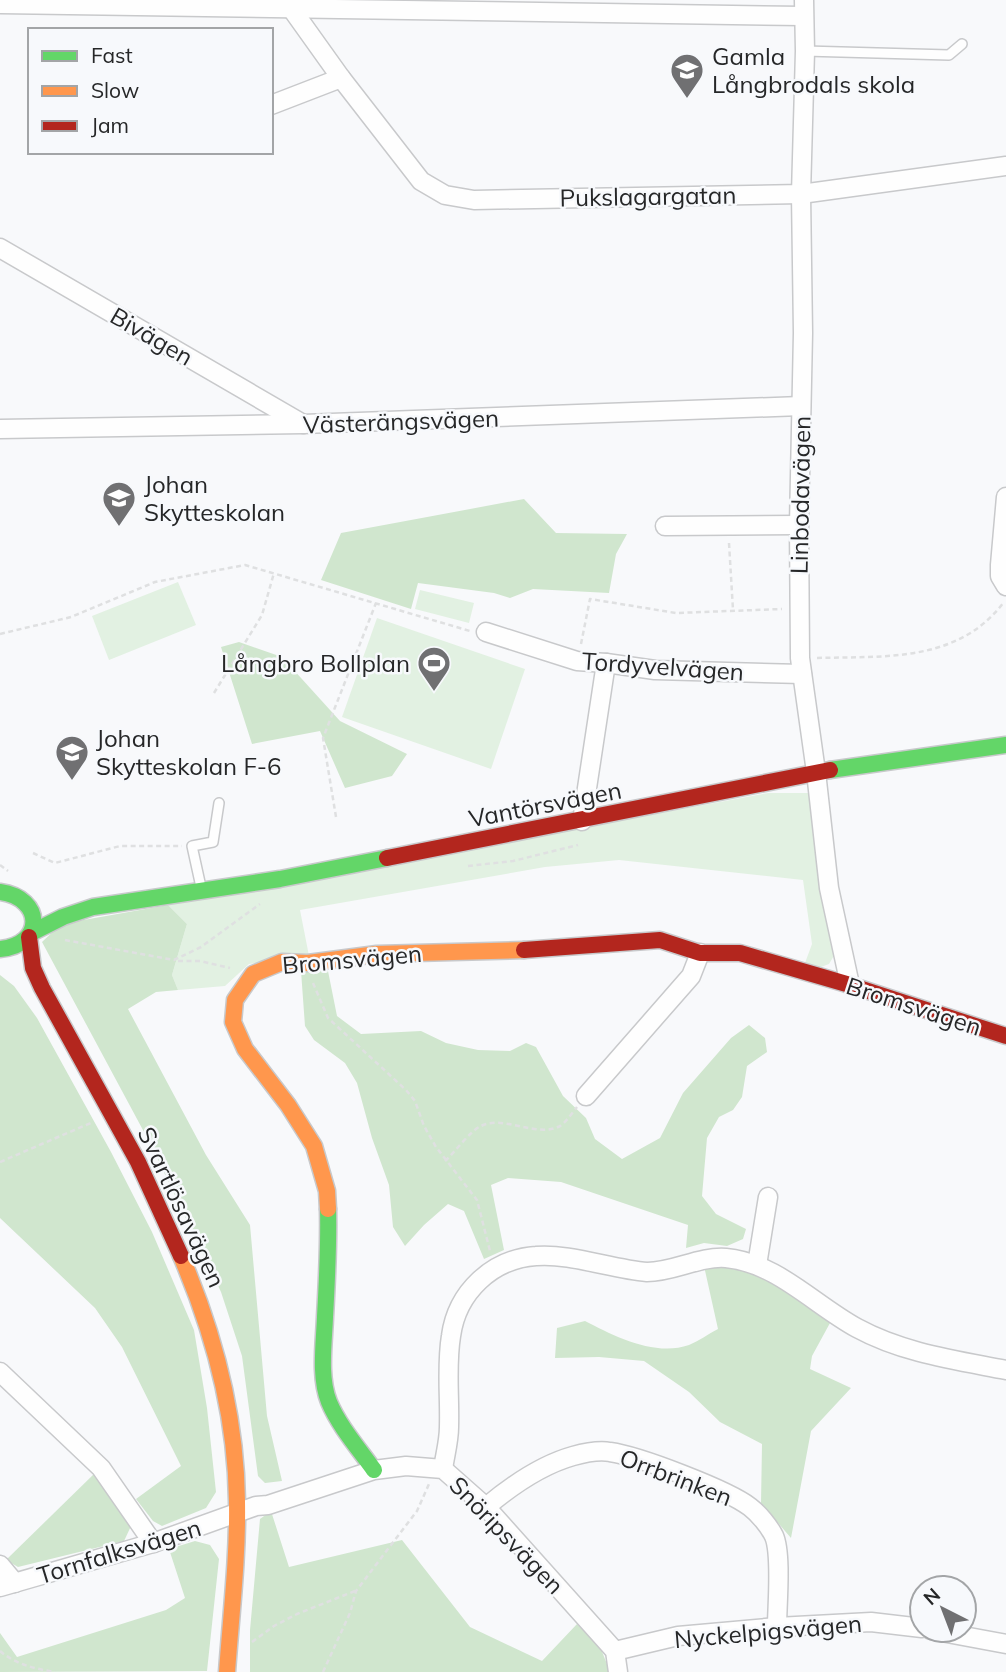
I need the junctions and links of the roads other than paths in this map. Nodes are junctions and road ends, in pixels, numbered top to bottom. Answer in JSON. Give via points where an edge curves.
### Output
{"nodes":[{"id":1,"x":0,"y":4,"type":"edge"},
{"id":2,"x":291,"y":8,"type":"junction"},
{"id":3,"x":803,"y":8,"type":"edge"},
{"id":4,"x":962,"y":44,"type":"dead end"},
{"id":5,"x":805,"y":51,"type":"junction"},
{"id":6,"x":341,"y":78,"type":"junction"},
{"id":7,"x":273,"y":103,"type":"edge"},
{"id":8,"x":1006,"y":166,"type":"edge"},
{"id":9,"x":802,"y":194,"type":"junction"},
{"id":10,"x":0,"y":248,"type":"edge"},
{"id":11,"x":801,"y":406,"type":"junction"},
{"id":12,"x":303,"y":424,"type":"junction"},
{"id":13,"x":0,"y":429,"type":"edge"},
{"id":14,"x":1006,"y":497,"type":"edge"},
{"id":15,"x":799,"y":525,"type":"junction"},
{"id":16,"x":665,"y":526,"type":"dead end"},
{"id":17,"x":1006,"y":586,"type":"edge"},
{"id":18,"x":486,"y":632,"type":"road end"},
{"id":19,"x":606,"y":663,"type":"junction"},
{"id":20,"x":801,"y":666,"type":"junction"},
{"id":21,"x":1006,"y":745,"type":"edge"},
{"id":22,"x":816,"y":772,"type":"junction"},
{"id":23,"x":219,"y":803,"type":"dead end"},
{"id":24,"x":582,"y":821,"type":"junction"},
{"id":25,"x":2,"y":877,"type":"edge"},
{"id":26,"x":0,"y":892,"type":"edge"},
{"id":27,"x":202,"y":892,"type":"junction"},
{"id":28,"x":21,"y":897,"type":"junction"},
{"id":29,"x":93,"y":908,"type":"junction"},
{"id":30,"x":30,"y":935,"type":"junction"},
{"id":31,"x":0,"y":950,"type":"edge"},
{"id":32,"x":700,"y":953,"type":"junction"},
{"id":33,"x":850,"y":985,"type":"junction"},
{"id":34,"x":42,"y":988,"type":"junction"},
{"id":35,"x":1006,"y":1036,"type":"edge"},
{"id":36,"x":586,"y":1096,"type":"road end"},
{"id":37,"x":768,"y":1197,"type":"dead end"},
{"id":38,"x":757,"y":1265,"type":"junction"},
{"id":39,"x":1006,"y":1370,"type":"edge"},
{"id":40,"x":0,"y":1372,"type":"edge"},
{"id":41,"x":443,"y":1469,"type":"junction"},
{"id":42,"x":374,"y":1470,"type":"junction"},
{"id":43,"x":486,"y":1507,"type":"junction"},
{"id":44,"x":237,"y":1513,"type":"junction"},
{"id":45,"x":153,"y":1542,"type":"junction"},
{"id":46,"x":0,"y":1565,"type":"edge"},
{"id":47,"x":7,"y":1585,"type":"edge"},
{"id":48,"x":908,"y":1626,"type":"edge"},
{"id":49,"x":777,"y":1627,"type":"junction"},
{"id":50,"x":978,"y":1639,"type":"edge"},
{"id":51,"x":1006,"y":1644,"type":"edge"},
{"id":52,"x":615,"y":1651,"type":"junction"},
{"id":53,"x":228,"y":1664,"type":"edge"},
{"id":54,"x":618,"y":1672,"type":"edge"}],
"edges":[{"from":1,"to":2,"type":"street"},
{"from":2,"to":3,"type":"street"},
{"from":2,"to":6,"type":"street","name":"Pukslagargatan"},
{"from":3,"to":5,"type":"street","name":"Linbodavägen"},
{"from":4,"to":5,"type":"lane","via":[[949,55]]},
{"from":5,"to":9,"type":"street","name":"Linbodavägen"},
{"from":6,"to":7,"type":"street"},
{"from":6,"to":9,"type":"street","name":"Pukslagargatan","via":[[421,181],[444,195],[474,200]]},
{"from":8,"to":9,"type":"street","name":"Pukslagargatan"},
{"from":9,"to":11,"type":"street","name":"Linbodavägen"},
{"from":10,"to":12,"type":"street","name":"Bivägen"},
{"from":11,"to":12,"type":"street","name":"Västerängsvägen"},
{"from":11,"to":15,"type":"street","name":"Linbodavägen"},
{"from":12,"to":13,"type":"street","name":"Västerängsvägen"},
{"from":14,"to":17,"type":"street","via":[[1000,576]]},
{"from":15,"to":16,"type":"street"},
{"from":15,"to":20,"type":"street","name":"Linbodavägen"},
{"from":18,"to":19,"type":"street","name":"Tordyvelvägen","via":[[577,662]]},
{"from":19,"to":20,"type":"street","name":"Tordyvelvägen","via":[[655,670]]},
{"from":19,"to":24,"type":"street"},
{"from":20,"to":22,"type":"street","name":"Linbodavägen"},
{"from":21,"to":22,"type":"street","name":"Vantörsvägen"},
{"from":22,"to":24,"type":"street","name":"Vantörsvägen"},
{"from":22,"to":33,"type":"street","name":"Linbodavägen","via":[[829,888]]},
{"from":23,"to":27,"type":"lane","via":[[213,842],[192,846]]},
{"from":24,"to":27,"type":"street","name":"Vantörsvägen"},
{"from":25,"to":28,"type":"street"},
{"from":26,"to":28,"type":"street"},
{"from":27,"to":29,"type":"street","name":"Vantörsvägen"},
{"from":28,"to":29,"type":"street","name":"Vantörsvägen","via":[[40,905]]},
{"from":28,"to":30,"type":"street","name":"Svartlösavägen","via":[[33,917]]},
{"from":29,"to":30,"type":"street","name":"Vantörsvägen","via":[[63,917]]},
{"from":30,"to":31,"type":"street","name":"Vantörsvägen","via":[[15,948]]},
{"from":30,"to":34,"type":"street","name":"Svartlösavägen","via":[[33,968]]},
{"from":31,"to":34,"type":"street","name":"Svartlösavägen"},
{"from":32,"to":33,"type":"street","name":"Bromsvägen","via":[[740,953]]},
{"from":32,"to":36,"type":"street","via":[[691,976]]},
{"from":32,"to":42,"type":"street","name":"Bromsvägen","via":[[660,940],[282,962],[253,974],[235,1000],[233,1022],[244,1048],[314,1146],[327,1191],[326,1390],[337,1416]]},
{"from":33,"to":35,"type":"street","name":"Bromsvägen"},
{"from":34,"to":44,"type":"street","name":"Svartlösavägen","via":[[142,1167],[202,1306],[219,1364],[232,1436]]},
{"from":37,"to":38,"type":"street"},
{"from":38,"to":39,"type":"street","via":[[873,1336],[931,1356]]},
{"from":38,"to":41,"type":"street","via":[[716,1258],[647,1272],[537,1256],[495,1268],[467,1294],[452,1328],[449,1431]]},
{"from":40,"to":45,"type":"street","via":[[101,1468]]},
{"from":41,"to":42,"type":"street","name":"Snöripsvägen","via":[[406,1466]]},
{"from":41,"to":43,"type":"street","name":"Snöripsvägen"},
{"from":42,"to":44,"type":"street","name":"Snöripsvägen"},
{"from":43,"to":49,"type":"street","name":"Orrbrinken","via":[[509,1487],[554,1463],[591,1453],[609,1452],[708,1486],[750,1507],[775,1538]]},
{"from":43,"to":52,"type":"street","name":"Snöripsvägen"},
{"from":44,"to":45,"type":"street","name":"Tornfalksvägen"},
{"from":44,"to":53,"type":"street","name":"Svartlösavägen"},
{"from":45,"to":47,"type":"street","name":"Tornfalksvägen"},
{"from":46,"to":47,"type":"street"},
{"from":48,"to":49,"type":"street","name":"Nyckelpigsvägen","via":[[871,1622]]},
{"from":49,"to":52,"type":"street","name":"Nyckelpigsvägen","via":[[678,1636]]},
{"from":50,"to":51,"type":"street"},
{"from":52,"to":54,"type":"street"}]}
